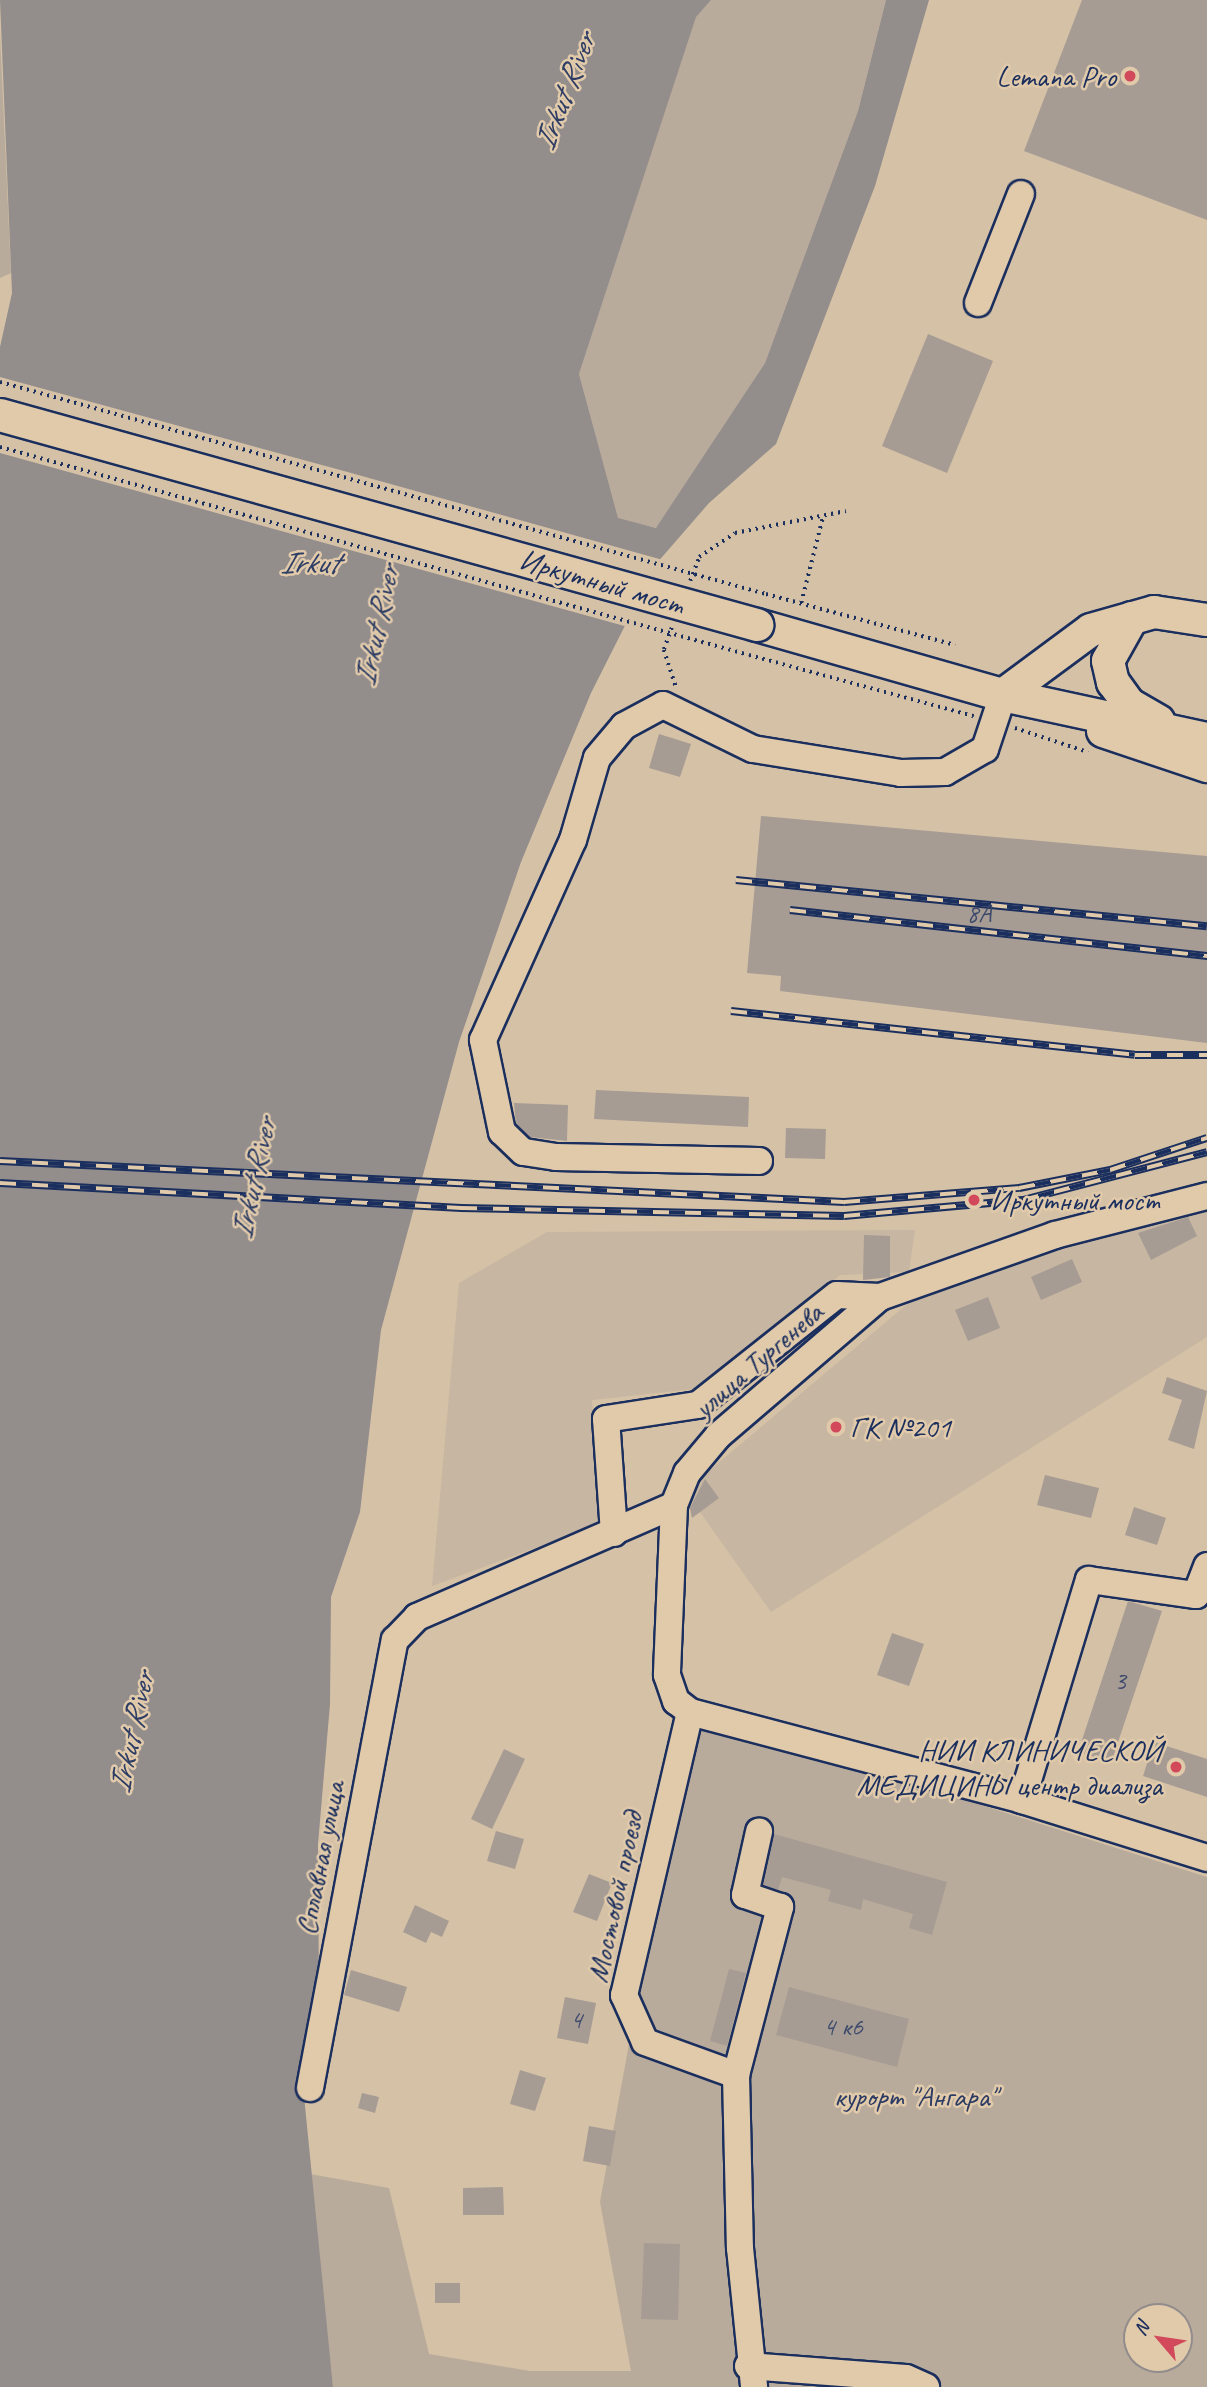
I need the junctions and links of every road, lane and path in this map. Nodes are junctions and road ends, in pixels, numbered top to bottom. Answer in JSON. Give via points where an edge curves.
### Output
{"nodes":[{"id":1,"x":1021,"y":194,"type":"dead end"},
{"id":2,"x":978,"y":303,"type":"dead end"},
{"id":3,"x":0,"y":382,"type":"edge"},
{"id":4,"x":0,"y":415,"type":"edge"},
{"id":5,"x":0,"y":447,"type":"edge"},
{"id":6,"x":846,"y":511,"type":"dead end"},
{"id":7,"x":823,"y":516,"type":"junction"},
{"id":8,"x":686,"y":592,"type":"dead end"},
{"id":9,"x":801,"y":603,"type":"junction"},
{"id":10,"x":677,"y":615,"type":"dead end"},
{"id":11,"x":1132,"y":618,"type":"junction"},
{"id":12,"x":1207,"y":620,"type":"edge"},
{"id":13,"x":753,"y":640,"type":"junction"},
{"id":14,"x":956,"y":645,"type":"dead end"},
{"id":15,"x":1003,"y":695,"type":"junction"},
{"id":16,"x":684,"y":712,"type":"junction"},
{"id":17,"x":1169,"y":728,"type":"junction"},
{"id":18,"x":1207,"y":738,"type":"edge"},
{"id":19,"x":1207,"y":766,"type":"edge"},
{"id":20,"x":759,"y":1161,"type":"dead end"},
{"id":21,"x":1207,"y":1196,"type":"edge"},
{"id":22,"x":880,"y":1297,"type":"junction"},
{"id":23,"x":674,"y":1505,"type":"junction"},
{"id":24,"x":614,"y":1533,"type":"junction"},
{"id":25,"x":1207,"y":1566,"type":"edge"},
{"id":26,"x":690,"y":1712,"type":"junction"},
{"id":27,"x":1022,"y":1800,"type":"junction"},
{"id":28,"x":759,"y":1832,"type":"dead end"},
{"id":29,"x":1207,"y":1858,"type":"edge"},
{"id":30,"x":736,"y":2075,"type":"junction"},
{"id":31,"x":310,"y":2088,"type":"dead end"},
{"id":32,"x":751,"y":2376,"type":"edge"},
{"id":33,"x":926,"y":2387,"type":"edge"}],
"edges":[{"from":1,"to":2,"type":"street"},
{"from":3,"to":9,"type":"path","bridge":true},
{"from":4,"to":13,"type":"main road","name":"Иркутный мост","bridge":true},
{"from":5,"to":13,"type":"path","bridge":true},
{"from":6,"to":7,"type":"path"},
{"from":7,"to":8,"type":"path","via":[[735,533],[699,557]]},
{"from":7,"to":9,"type":"path"},
{"from":9,"to":14,"type":"path"},
{"from":10,"to":16,"type":"path","via":[[664,650]]},
{"from":11,"to":12,"type":"main road","via":[[1185,612]]},
{"from":11,"to":15,"type":"main road","via":[[1091,630]]},
{"from":11,"to":17,"type":"main road","via":[[1108,661],[1112,682],[1129,704]]},
{"from":13,"to":15,"type":"main road","name":"Иркутный мост"},
{"from":15,"to":16,"type":"street","via":[[985,749],[946,772],[901,773],[753,749]]},
{"from":15,"to":17,"type":"main road","name":"Иркутный мост"},
{"from":15,"to":19,"type":"main road"},
{"from":16,"to":20,"type":"street","via":[[663,705],[624,726],[597,758],[573,840],[483,1040],[483,1058],[502,1132],[523,1152]]},
{"from":17,"to":18,"type":"main road","name":"Иркутный мост"},
{"from":21,"to":22,"type":"street","name":"улица Тургенева","via":[[1055,1235]]},
{"from":22,"to":23,"type":"street","name":"улица Тургенева","via":[[718,1436],[687,1473]]},
{"from":22,"to":24,"type":"street","via":[[837,1295],[698,1405],[606,1419]]},
{"from":23,"to":24,"type":"street"},
{"from":23,"to":26,"type":"street","name":"улица Тургенева","via":[[667,1675],[676,1701]]},
{"from":24,"to":31,"type":"street","name":"Сплавная улица","via":[[417,1617],[395,1640]]},
{"from":25,"to":27,"type":"street","via":[[1196,1595],[1089,1580]]},
{"from":26,"to":27,"type":"street"},
{"from":26,"to":30,"type":"street","name":"Мостовой проезд","via":[[624,1995],[645,2042]]},
{"from":27,"to":29,"type":"street"},
{"from":28,"to":30,"type":"street","via":[[745,1895],[780,1907]]},
{"from":30,"to":32,"type":"street"},
{"from":32,"to":33,"type":"street","via":[[906,2378]]}]}
